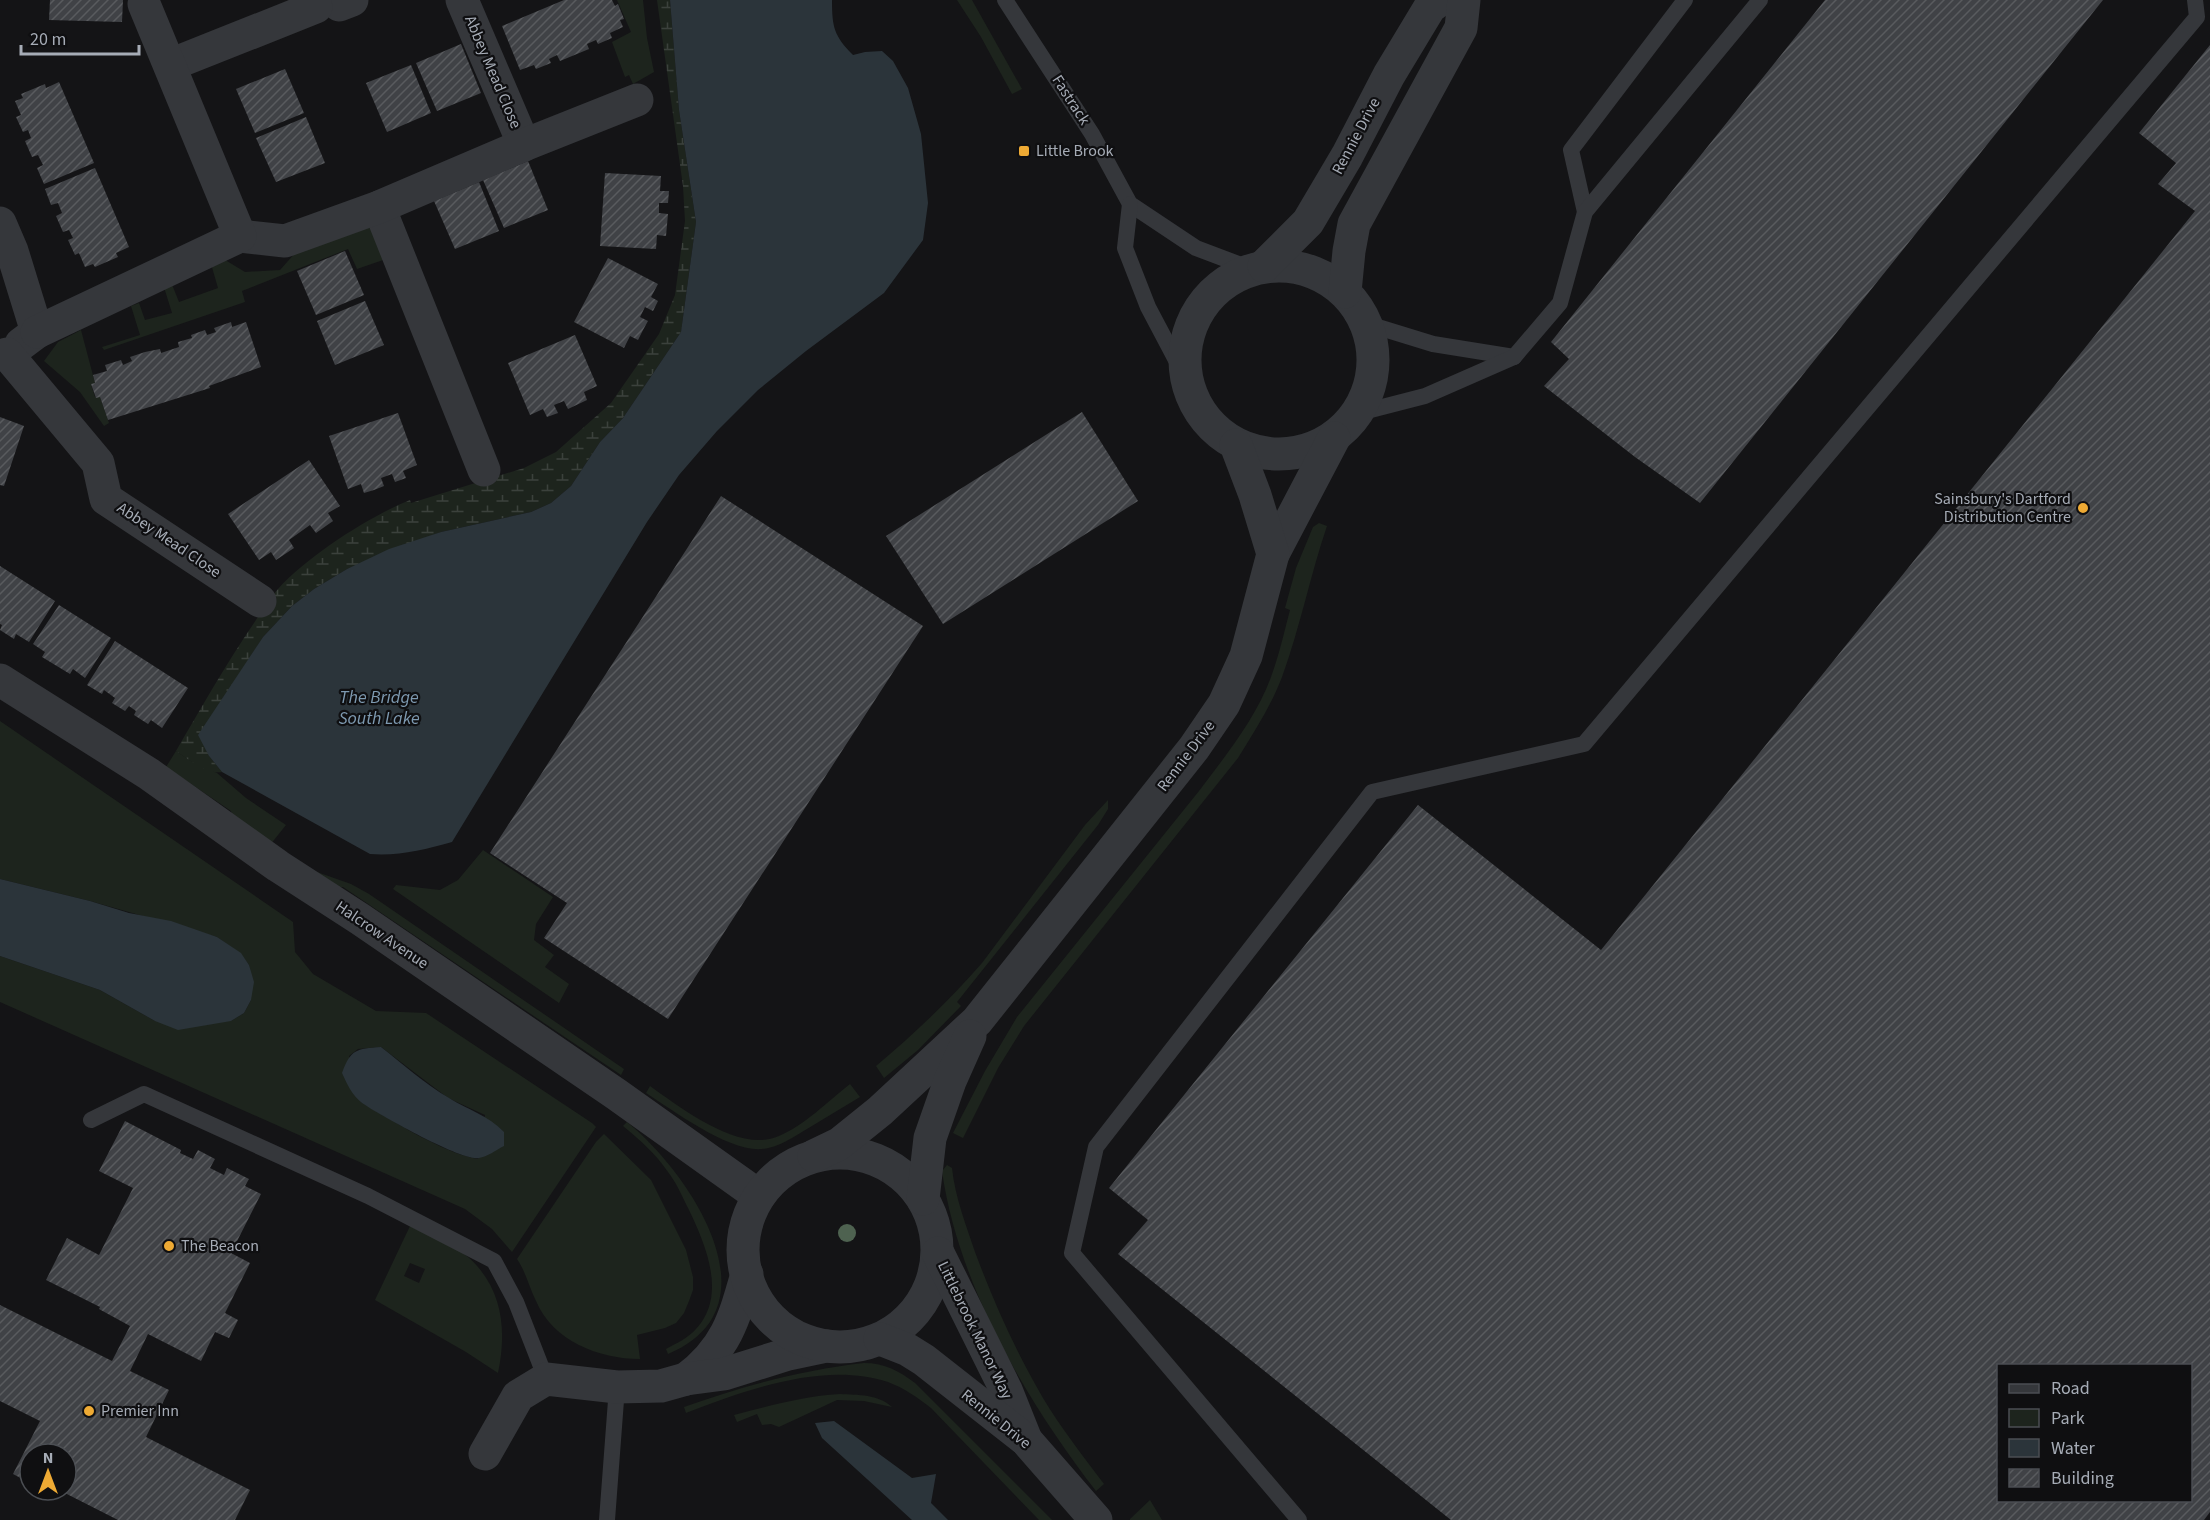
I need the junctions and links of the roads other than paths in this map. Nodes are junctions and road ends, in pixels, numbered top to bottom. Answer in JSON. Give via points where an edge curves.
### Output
{"nodes":[{"id":1,"x":462,"y":0,"type":"edge"},
{"id":2,"x":1005,"y":0,"type":"edge"},
{"id":3,"x":1440,"y":0,"type":"edge"},
{"id":4,"x":1464,"y":0,"type":"edge"},
{"id":5,"x":1685,"y":0,"type":"edge"},
{"id":6,"x":1760,"y":0,"type":"edge"},
{"id":7,"x":2195,"y":0,"type":"edge"},
{"id":8,"x":144,"y":4,"type":"dead end"},
{"id":9,"x":336,"y":4,"type":"edge"},
{"id":10,"x":170,"y":65,"type":"junction"},
{"id":11,"x":637,"y":100,"type":"dead end"},
{"id":12,"x":525,"y":145,"type":"junction"},
{"id":13,"x":1130,"y":204,"type":"junction"},
{"id":14,"x":379,"y":207,"type":"junction"},
{"id":15,"x":1585,"y":212,"type":"junction"},
{"id":16,"x":0,"y":223,"type":"edge"},
{"id":17,"x":240,"y":236,"type":"junction"},
{"id":18,"x":1256,"y":267,"type":"junction"},
{"id":19,"x":1345,"y":292,"type":"junction"},
{"id":20,"x":1368,"y":324,"type":"junction"},
{"id":21,"x":37,"y":332,"type":"junction"},
{"id":22,"x":4,"y":357,"type":"edge"},
{"id":23,"x":1514,"y":357,"type":"junction"},
{"id":24,"x":1186,"y":379,"type":"junction"},
{"id":25,"x":1359,"y":413,"type":"junction"},
{"id":26,"x":1334,"y":438,"type":"junction"},
{"id":27,"x":1236,"y":445,"type":"junction"},
{"id":28,"x":484,"y":470,"type":"dead end"},
{"id":29,"x":1273,"y":554,"type":"junction"},
{"id":30,"x":260,"y":601,"type":"dead end"},
{"id":31,"x":0,"y":680,"type":"edge"},
{"id":32,"x":977,"y":1021,"type":"junction"},
{"id":33,"x":91,"y":1120,"type":"dead end"},
{"id":34,"x":814,"y":1156,"type":"junction"},
{"id":35,"x":759,"y":1196,"type":"junction"},
{"id":36,"x":923,"y":1199,"type":"junction"},
{"id":37,"x":938,"y":1254,"type":"junction"},
{"id":38,"x":747,"y":1274,"type":"junction"},
{"id":39,"x":880,"y":1339,"type":"junction"},
{"id":40,"x":826,"y":1346,"type":"junction"},
{"id":41,"x":546,"y":1378,"type":"junction"},
{"id":42,"x":686,"y":1379,"type":"junction"},
{"id":43,"x":617,"y":1387,"type":"junction"},
{"id":44,"x":1026,"y":1440,"type":"junction"},
{"id":45,"x":485,"y":1454,"type":"dead end"},
{"id":46,"x":607,"y":1520,"type":"edge"},
{"id":47,"x":1096,"y":1520,"type":"edge"},
{"id":48,"x":1299,"y":1520,"type":"edge"}],
"edges":[{"from":1,"to":12,"type":"street","name":"Abbey Mead Close"},
{"from":2,"to":13,"type":"lane","name":"Fastrack","via":[[1092,134]]},
{"from":3,"to":18,"type":"street","name":"Rennie Drive","via":[[1430,7],[1389,75],[1308,222]]},
{"from":4,"to":19,"type":"street","via":[[1461,28],[1354,224]]},
{"from":5,"to":15,"type":"lane","via":[[1571,150]]},
{"from":6,"to":15,"type":"lane"},
{"from":7,"to":48,"type":"lane","via":[[2197,16],[1584,744],[1372,792],[1096,1147],[1072,1253]]},
{"from":8,"to":10,"type":"street"},
{"from":9,"to":10,"type":"street"},
{"from":10,"to":17,"type":"street"},
{"from":11,"to":12,"type":"street","name":"Abbey Mead Close"},
{"from":12,"to":14,"type":"street","name":"Abbey Mead Close"},
{"from":13,"to":18,"type":"lane","name":"Fastrack","via":[[1196,248]]},
{"from":13,"to":24,"type":"lane","via":[[1125,248],[1148,307]]},
{"from":14,"to":17,"type":"street","name":"Abbey Mead Close","via":[[285,241]]},
{"from":14,"to":28,"type":"street"},
{"from":15,"to":23,"type":"lane","via":[[1560,303]]},
{"from":16,"to":21,"type":"street"},
{"from":17,"to":21,"type":"street","name":"Abbey Mead Close"},
{"from":18,"to":19,"type":"street","name":"Rennie Drive","via":[[1308,270]]},
{"from":18,"to":24,"type":"street","name":"Rennie Drive","via":[[1232,276],[1197,311],[1186,338]]},
{"from":19,"to":20,"type":"street","name":"Rennie Drive","via":[[1356,302]]},
{"from":20,"to":23,"type":"lane","via":[[1433,344]]},
{"from":20,"to":25,"type":"street","name":"Rennie Drive","via":[[1375,355],[1372,385]]},
{"from":21,"to":22,"type":"street","name":"Abbey Mead Close"},
{"from":22,"to":30,"type":"street","name":"Abbey Mead Close","via":[[98,463],[106,499]]},
{"from":23,"to":25,"type":"lane","via":[[1425,396]]},
{"from":24,"to":27,"type":"street","name":"Rennie Drive","via":[[1192,399],[1210,426]]},
{"from":25,"to":26,"type":"street","name":"Rennie Drive"},
{"from":26,"to":27,"type":"street","name":"Rennie Drive","via":[[1302,453],[1270,455]]},
{"from":26,"to":29,"type":"street","name":"Rennie Drive"},
{"from":27,"to":29,"type":"street"},
{"from":29,"to":32,"type":"street","name":"Rennie Drive","via":[[1246,656],[1224,704]]},
{"from":31,"to":35,"type":"street","name":"Halcrow Avenue","via":[[149,774]]},
{"from":32,"to":34,"type":"street","name":"Rennie Drive","via":[[880,1111],[838,1144]]},
{"from":32,"to":36,"type":"street","name":"Rennie Drive","via":[[930,1138]]},
{"from":33,"to":41,"type":"lane","via":[[144,1094],[368,1196],[495,1261]]},
{"from":34,"to":35,"type":"street","name":"Rennie Drive","via":[[783,1171]]},
{"from":34,"to":36,"type":"street","name":"Rennie Drive","via":[[845,1153],[876,1159],[903,1175]]},
{"from":35,"to":38,"type":"street","name":"Rennie Drive","via":[[745,1228],[743,1263]]},
{"from":36,"to":37,"type":"street","name":"Rennie Drive","via":[[934,1225]]},
{"from":37,"to":39,"type":"street","name":"Rennie Drive","via":[[933,1280],[921,1304],[903,1324]]},
{"from":37,"to":44,"type":"street","name":"Littlebrook Manor Way","via":[[1006,1390]]},
{"from":38,"to":40,"type":"street","name":"Rennie Drive","via":[[754,1296],[776,1324],[800,1338]]},
{"from":38,"to":42,"type":"street","via":[[726,1336],[704,1365]]},
{"from":39,"to":40,"type":"street","name":"Rennie Drive","via":[[853,1346]]},
{"from":39,"to":44,"type":"street","name":"Rennie Drive","via":[[924,1360]]},
{"from":40,"to":42,"type":"street","via":[[788,1353],[724,1374]]},
{"from":41,"to":43,"type":"street"},
{"from":41,"to":45,"type":"street","via":[[518,1396]]},
{"from":42,"to":43,"type":"street","via":[[661,1386]]},
{"from":43,"to":46,"type":"lane"},
{"from":44,"to":47,"type":"street","name":"Rennie Drive"}]}
